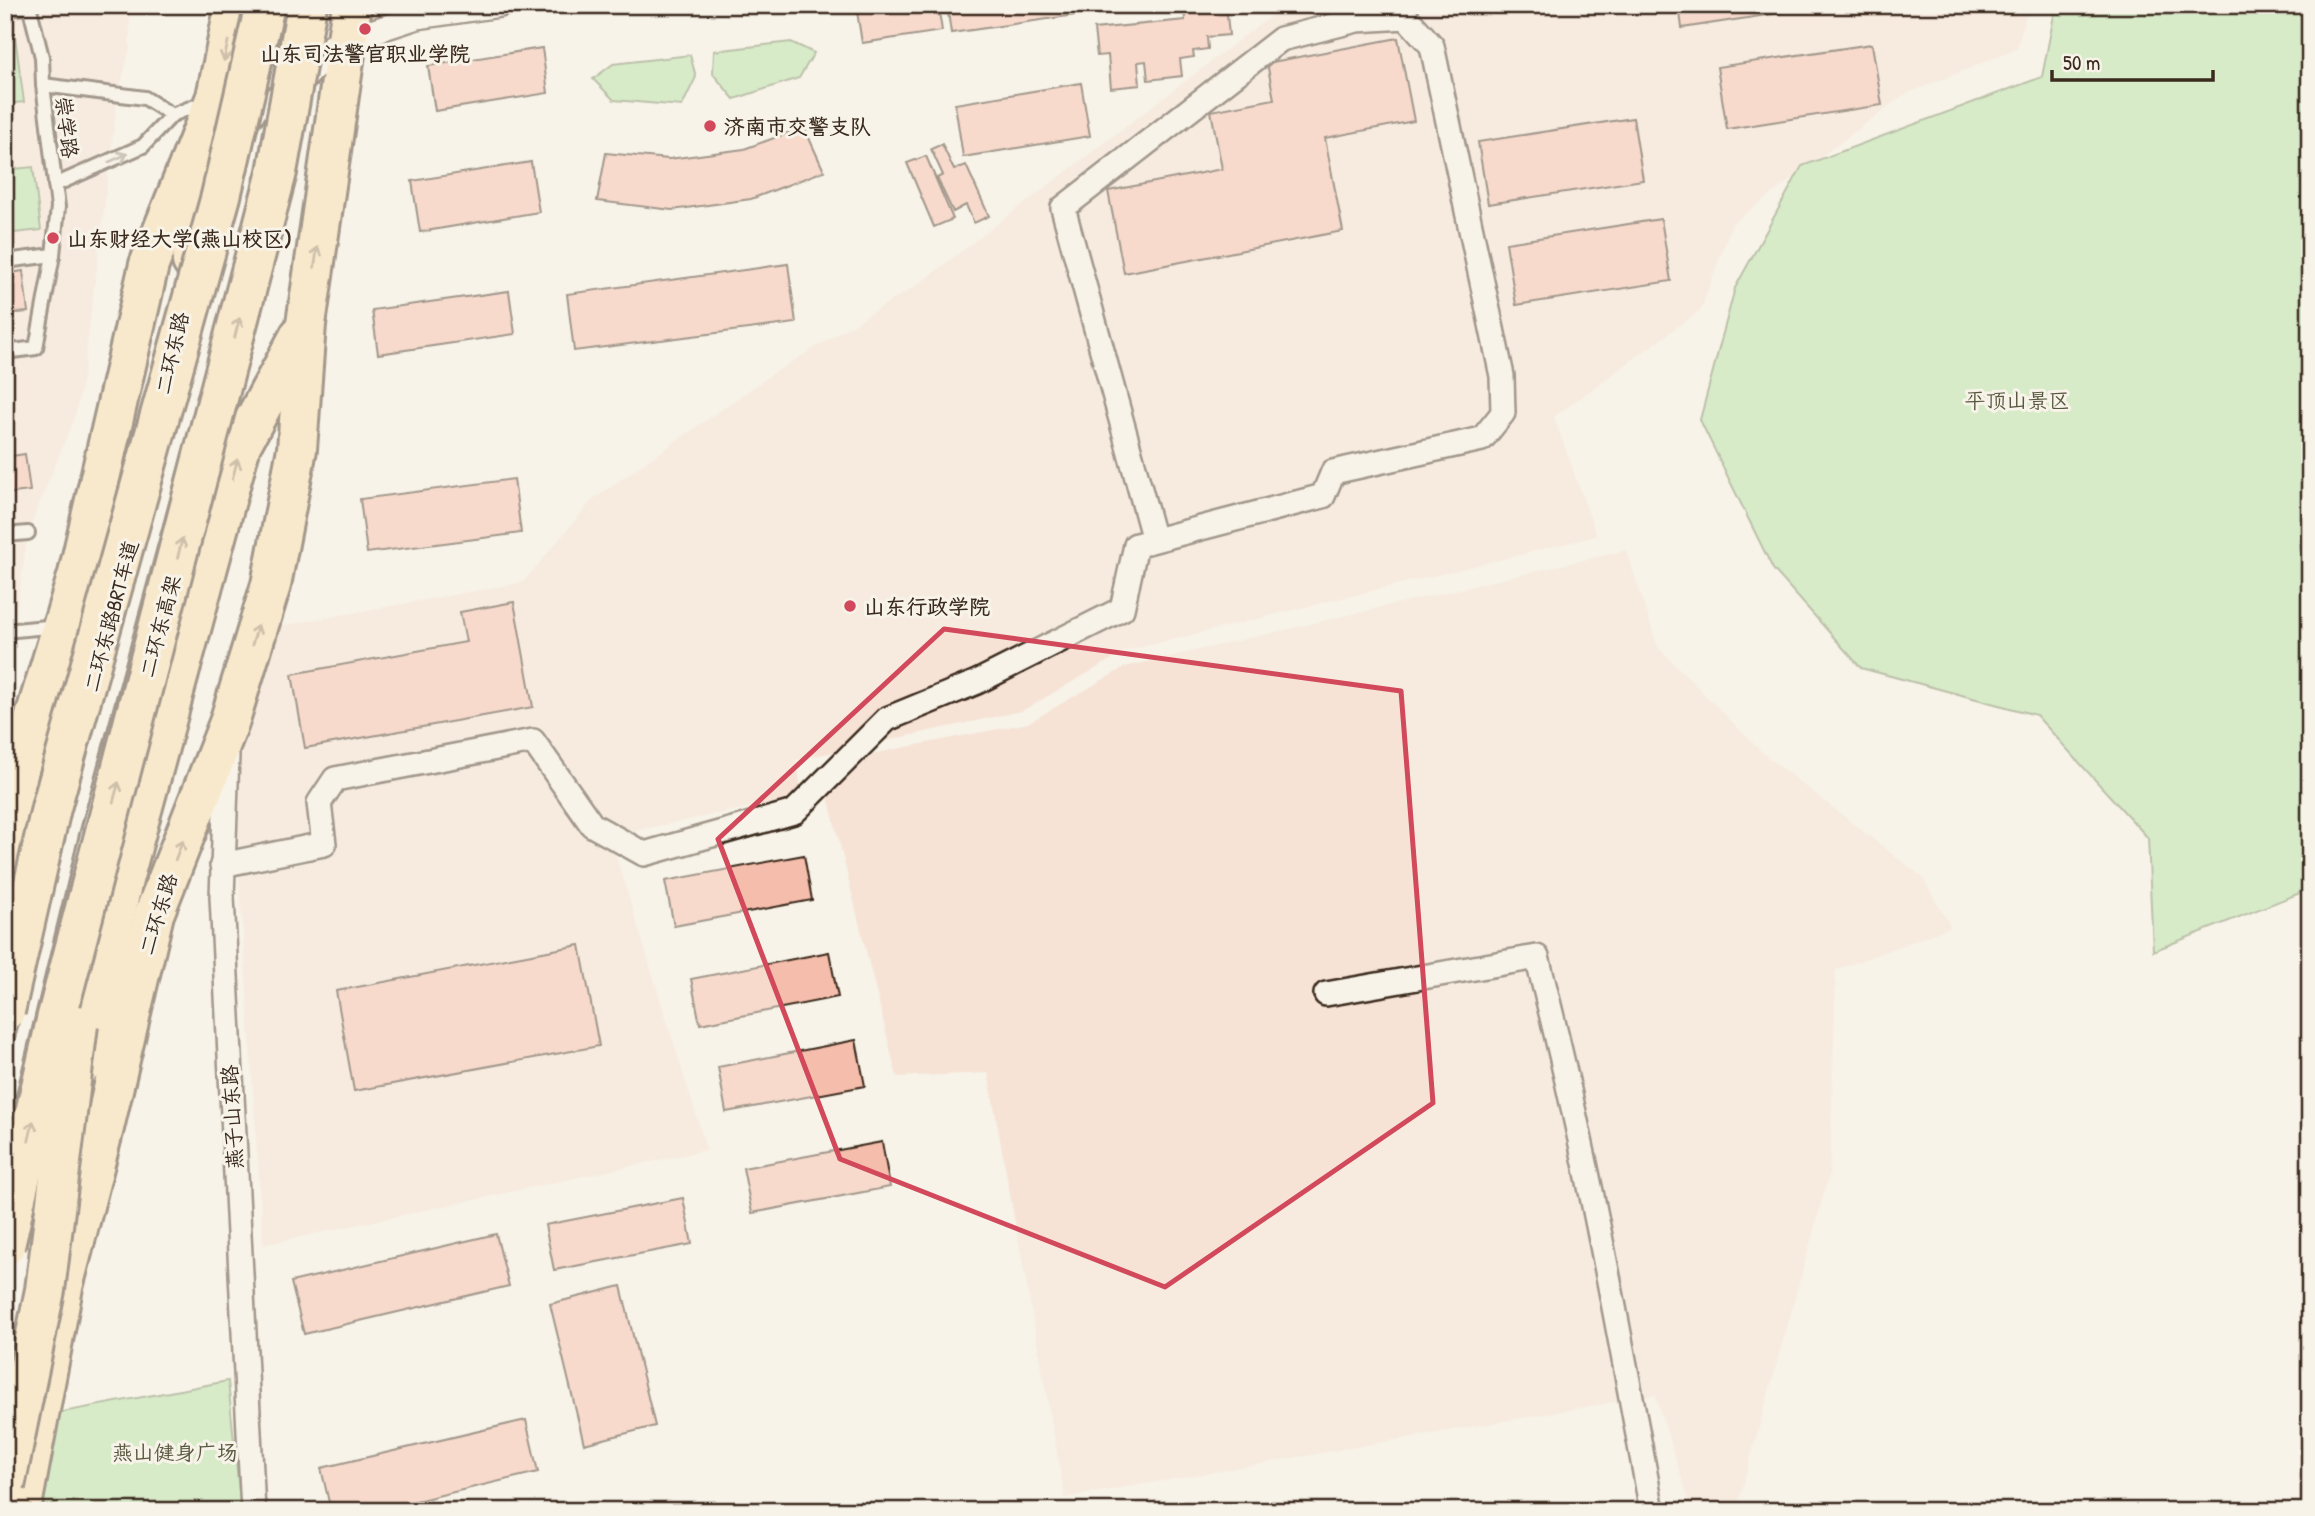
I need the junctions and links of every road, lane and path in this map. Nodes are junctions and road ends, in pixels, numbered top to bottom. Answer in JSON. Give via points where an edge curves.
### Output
{"nodes":[{"id":1,"x":235,"y":5,"type":"edge"},
{"id":2,"x":265,"y":5,"type":"edge"},
{"id":3,"x":307,"y":5,"type":"edge"},
{"id":4,"x":500,"y":5,"type":"edge"},
{"id":5,"x":29,"y":6,"type":"edge"},
{"id":6,"x":5,"y":10,"type":"edge"},
{"id":7,"x":349,"y":22,"type":"edge"},
{"id":8,"x":43,"y":85,"type":"junction"},
{"id":9,"x":216,"y":97,"type":"junction"},
{"id":10,"x":186,"y":126,"type":"junction"},
{"id":11,"x":262,"y":133,"type":"junction"},
{"id":12,"x":55,"y":185,"type":"junction"},
{"id":13,"x":53,"y":255,"type":"junction"},
{"id":14,"x":5,"y":261,"type":"edge"},
{"id":15,"x":306,"y":324,"type":"junction"},
{"id":16,"x":5,"y":352,"type":"edge"},
{"id":17,"x":27,"y":533,"type":"dead end"},
{"id":18,"x":5,"y":536,"type":"edge"},
{"id":19,"x":1154,"y":540,"type":"junction"},
{"id":20,"x":62,"y":626,"type":"junction"},
{"id":21,"x":5,"y":631,"type":"edge"},
{"id":22,"x":229,"y":723,"type":"junction"},
{"id":23,"x":5,"y":816,"type":"edge"},
{"id":24,"x":102,"y":849,"type":"junction"},
{"id":25,"x":5,"y":857,"type":"edge"},
{"id":26,"x":222,"y":864,"type":"junction"},
{"id":27,"x":10,"y":961,"type":"edge"},
{"id":28,"x":1326,"y":994,"type":"dead end"},
{"id":29,"x":5,"y":1011,"type":"edge"},
{"id":30,"x":5,"y":1110,"type":"edge"},
{"id":31,"x":5,"y":1201,"type":"edge"},
{"id":32,"x":49,"y":1208,"type":"junction"},
{"id":33,"x":5,"y":1245,"type":"edge"},
{"id":34,"x":45,"y":1290,"type":"junction"},
{"id":35,"x":5,"y":1416,"type":"edge"},
{"id":36,"x":8,"y":1474,"type":"edge"},
{"id":37,"x":19,"y":1511,"type":"edge"},
{"id":38,"x":253,"y":1511,"type":"edge"},
{"id":39,"x":1652,"y":1511,"type":"edge"}],
"edges":[{"from":1,"to":9,"type":"highway","name":"二环东路","one_way":true},
{"from":2,"to":27,"type":"highway","bridge":true,"via":[[221,197]]},
{"from":24,"to":3,"type":"highway","name":"二环东高架","one_way":true,"bridge":true,"via":[[277,172]]},
{"from":4,"to":7,"type":"street"},
{"from":5,"to":6,"type":"lane"},
{"from":5,"to":8,"type":"lane","name":"崇学路"},
{"from":7,"to":9,"type":"street"},
{"from":7,"to":11,"type":"lane","name":"二环东路BRT车道"},
{"from":15,"to":7,"type":"highway","name":"二环东路","one_way":true},
{"from":8,"to":10,"type":"lane","via":[[145,99]]},
{"from":8,"to":12,"type":"lane","name":"崇学路"},
{"from":9,"to":10,"type":"highway","name":"二环东路"},
{"from":9,"to":11,"type":"lane"},
{"from":12,"to":10,"type":"lane","one_way":true},
{"from":10,"to":20,"type":"highway","name":"二环东路"},
{"from":10,"to":25,"type":"highway","via":[[134,426],[79,638]]},
{"from":10,"to":27,"type":"highway","name":"二环东路","via":[[196,236],[179,330],[47,842]]},
{"from":11,"to":30,"type":"lane","name":"二环东路BRT车道","via":[[72,833]]},
{"from":12,"to":13,"type":"lane","name":"崇学路","via":[[58,207]]},
{"from":13,"to":14,"type":"lane"},
{"from":13,"to":16,"type":"lane","name":"崇学路","via":[[36,348]]},
{"from":22,"to":15,"type":"highway","name":"二环东路","one_way":true,"via":[[271,584],[295,463]]},
{"from":32,"to":15,"type":"highway","name":"二环东路","one_way":true,"via":[[122,880],[241,445]]},
{"from":15,"to":34,"type":"highway","bridge":true,"via":[[209,639],[135,906]]},
{"from":17,"to":18,"type":"lane"},
{"from":19,"to":19,"type":"street","via":[[1323,496],[1333,472],[1482,439],[1503,412],[1502,376],[1432,46],[1406,17],[1356,20],[1281,39],[1063,208]]},
{"from":19,"to":26,"type":"street","via":[[1136,545],[1122,609],[977,682],[887,719],[794,812],[643,854],[592,825],[533,741],[335,779],[319,803],[324,844]]},
{"from":20,"to":21,"type":"lane"},
{"from":20,"to":23,"type":"highway","name":"二环东路"},
{"from":22,"to":26,"type":"street","name":"燕子山东路"},
{"from":37,"to":22,"type":"highway","name":"二环东路","one_way":true,"via":[[63,1287],[154,914]]},
{"from":33,"to":24,"type":"highway","name":"二环东高架","one_way":true,"bridge":true,"via":[[57,1016]]},
{"from":24,"to":34,"type":"highway","bridge":true},
{"from":26,"to":38,"type":"street","name":"燕子山东路"},
{"from":27,"to":29,"type":"highway","bridge":true},
{"from":28,"to":39,"type":"street","via":[[1537,957],[1625,1360]]},
{"from":31,"to":32,"type":"highway"},
{"from":32,"to":35,"type":"highway","name":"二环东路"},
{"from":34,"to":36,"type":"highway","bridge":true},
{"from":36,"to":37,"type":"highway"}]}
